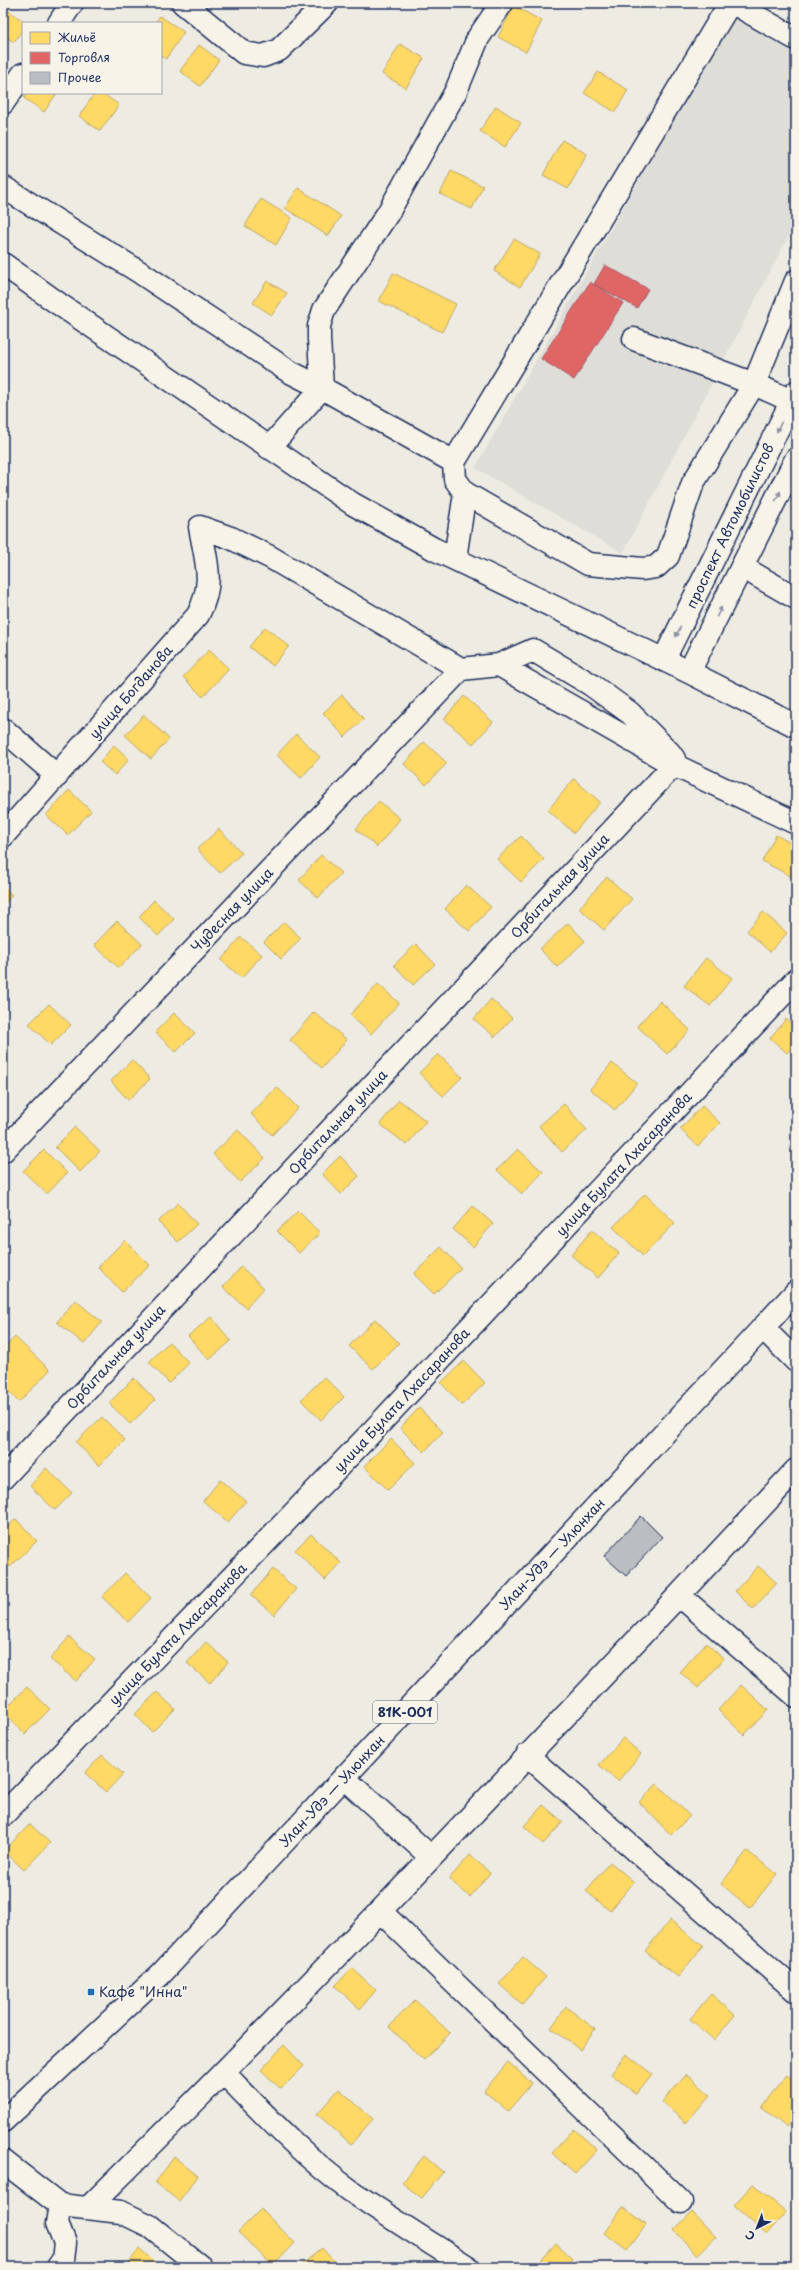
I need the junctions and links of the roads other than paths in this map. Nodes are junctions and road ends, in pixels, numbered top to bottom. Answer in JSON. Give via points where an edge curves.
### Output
{"nodes":[{"id":1,"x":72,"y":3,"type":"edge"},
{"id":2,"x":183,"y":3,"type":"edge"},
{"id":3,"x":327,"y":3,"type":"edge"},
{"id":4,"x":502,"y":3,"type":"edge"},
{"id":5,"x":730,"y":3,"type":"edge"},
{"id":6,"x":733,"y":3,"type":"edge"},
{"id":7,"x":60,"y":22,"type":"edge"},
{"id":8,"x":796,"y":39,"type":"edge"},
{"id":9,"x":22,"y":75,"type":"edge"},
{"id":10,"x":3,"y":103,"type":"edge"},
{"id":11,"x":3,"y":187,"type":"edge"},
{"id":12,"x":3,"y":264,"type":"edge"},
{"id":13,"x":796,"y":281,"type":"edge"},
{"id":14,"x":634,"y":339,"type":"dead end"},
{"id":15,"x":754,"y":384,"type":"junction"},
{"id":16,"x":322,"y":388,"type":"junction"},
{"id":17,"x":794,"y":397,"type":"edge"},
{"id":18,"x":269,"y":448,"type":"junction"},
{"id":19,"x":796,"y":459,"type":"edge"},
{"id":20,"x":454,"y":462,"type":"junction"},
{"id":21,"x":465,"y":493,"type":"junction"},
{"id":22,"x":455,"y":558,"type":"junction"},
{"id":23,"x":742,"y":566,"type":"junction"},
{"id":24,"x":796,"y":598,"type":"edge"},
{"id":25,"x":664,"y":659,"type":"junction"},
{"id":26,"x":499,"y":665,"type":"junction"},
{"id":27,"x":461,"y":668,"type":"junction"},
{"id":28,"x":689,"y":672,"type":"junction"},
{"id":29,"x":796,"y":726,"type":"edge"},
{"id":30,"x":3,"y":729,"type":"edge"},
{"id":31,"x":674,"y":765,"type":"junction"},
{"id":32,"x":57,"y":776,"type":"junction"},
{"id":33,"x":796,"y":823,"type":"edge"},
{"id":34,"x":3,"y":836,"type":"edge"},
{"id":35,"x":796,"y":980,"type":"edge"},
{"id":36,"x":3,"y":1151,"type":"edge"},
{"id":37,"x":796,"y":1292,"type":"edge"},
{"id":38,"x":763,"y":1328,"type":"junction"},
{"id":39,"x":796,"y":1361,"type":"edge"},
{"id":40,"x":796,"y":1470,"type":"edge"},
{"id":41,"x":3,"y":1478,"type":"edge"},
{"id":42,"x":679,"y":1595,"type":"junction"},
{"id":43,"x":796,"y":1696,"type":"edge"},
{"id":44,"x":527,"y":1756,"type":"junction"},
{"id":45,"x":344,"y":1778,"type":"junction"},
{"id":46,"x":3,"y":1815,"type":"edge"},
{"id":47,"x":431,"y":1857,"type":"junction"},
{"id":48,"x":380,"y":1912,"type":"junction"},
{"id":49,"x":796,"y":1990,"type":"edge"},
{"id":50,"x":224,"y":2073,"type":"junction"},
{"id":51,"x":3,"y":2120,"type":"edge"},
{"id":52,"x":3,"y":2161,"type":"edge"},
{"id":53,"x":682,"y":2202,"type":"dead end"},
{"id":54,"x":60,"y":2205,"type":"junction"},
{"id":55,"x":89,"y":2207,"type":"junction"},
{"id":56,"x":58,"y":2267,"type":"edge"},
{"id":57,"x":200,"y":2267,"type":"edge"},
{"id":58,"x":468,"y":2267,"type":"edge"}],
"edges":[{"from":1,"to":7,"type":"street"},
{"from":2,"to":3,"type":"street","via":[[244,53],[263,56],[279,50]]},
{"from":4,"to":16,"type":"street","via":[[478,38],[456,91],[388,213],[324,310],[319,339]]},
{"from":5,"to":20,"type":"street"},
{"from":6,"to":8,"type":"street"},
{"from":9,"to":10,"type":"street"},
{"from":11,"to":16,"type":"street","via":[[141,273],[290,372]]},
{"from":12,"to":18,"type":"street"},
{"from":13,"to":15,"type":"street"},
{"from":14,"to":15,"type":"street"},
{"from":15,"to":17,"type":"street"},
{"from":15,"to":21,"type":"street","via":[[693,483],[668,556],[656,567],[588,564]]},
{"from":16,"to":18,"type":"street"},
{"from":16,"to":20,"type":"street"},
{"from":17,"to":25,"type":"street","name":"проспект Автомобилистов","one_way":true},
{"from":18,"to":22,"type":"street","via":[[353,504]]},
{"from":23,"to":19,"type":"street","name":"проспект Автомобилистов","one_way":true},
{"from":20,"to":21,"type":"street","via":[[455,479]]},
{"from":21,"to":22,"type":"street"},
{"from":22,"to":25,"type":"street"},
{"from":23,"to":24,"type":"street"},
{"from":28,"to":23,"type":"street","name":"проспект Автомобилистов","one_way":true},
{"from":25,"to":28,"type":"street"},
{"from":26,"to":27,"type":"street"},
{"from":26,"to":31,"type":"street"},
{"from":26,"to":31,"type":"street","via":[[533,650],[590,684],[630,713],[669,752],[674,759]]},
{"from":27,"to":32,"type":"street","name":"улица Богданова","via":[[270,557],[231,538],[200,527],[209,583],[205,601],[198,615]]},
{"from":27,"to":36,"type":"street","name":"Чудесная улица"},
{"from":28,"to":29,"type":"street"},
{"from":30,"to":32,"type":"street"},
{"from":31,"to":33,"type":"street"},
{"from":31,"to":41,"type":"street","name":"Орбитальная улица"},
{"from":32,"to":34,"type":"street","name":"улица Богданова"},
{"from":35,"to":46,"type":"street","name":"улица Булата Лхасаранова","via":[[368,1436]]},
{"from":37,"to":38,"type":"street","name":"Улан-Удэ — Улюнхан","number":"81К-001"},
{"from":38,"to":39,"type":"street"},
{"from":38,"to":45,"type":"street","name":"Улан-Удэ — Улюнхан","number":"81К-001"},
{"from":40,"to":42,"type":"street"},
{"from":42,"to":43,"type":"street"},
{"from":42,"to":44,"type":"street"},
{"from":44,"to":47,"type":"street"},
{"from":44,"to":49,"type":"street"},
{"from":45,"to":47,"type":"street"},
{"from":45,"to":51,"type":"street","name":"Улан-Удэ — Улюнхан","number":"81К-001","via":[[161,1974]]},
{"from":47,"to":48,"type":"street"},
{"from":48,"to":50,"type":"street"},
{"from":48,"to":53,"type":"street"},
{"from":50,"to":55,"type":"street"},
{"from":50,"to":58,"type":"street","via":[[291,2141],[326,2171]]},
{"from":52,"to":54,"type":"street"},
{"from":54,"to":55,"type":"street"},
{"from":54,"to":56,"type":"street","via":[[57,2223],[65,2243],[63,2260]]},
{"from":55,"to":57,"type":"street","via":[[121,2212],[150,2226]]}]}
